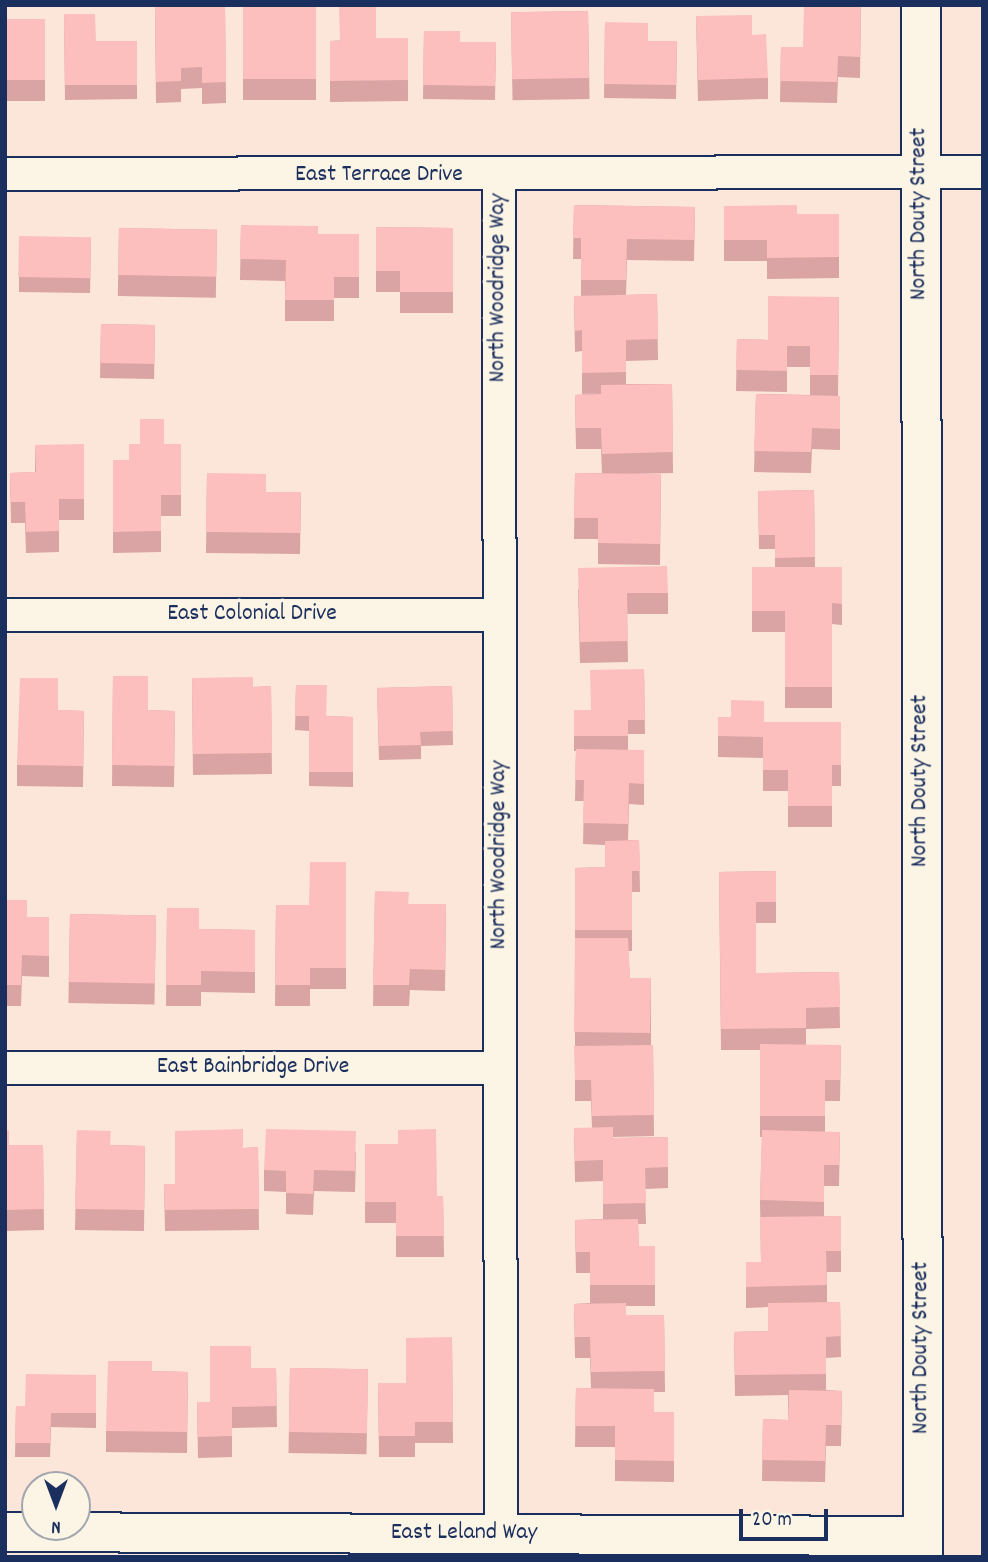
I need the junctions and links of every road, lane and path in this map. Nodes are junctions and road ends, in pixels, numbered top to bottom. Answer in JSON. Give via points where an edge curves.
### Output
{"nodes":[{"id":1,"x":920,"y":5,"type":"edge"},
{"id":2,"x":983,"y":172,"type":"edge"},
{"id":3,"x":920,"y":173,"type":"junction"},
{"id":4,"x":5,"y":174,"type":"edge"},
{"id":5,"x":499,"y":176,"type":"junction"},
{"id":6,"x":5,"y":615,"type":"edge"},
{"id":7,"x":499,"y":615,"type":"junction"},
{"id":8,"x":5,"y":1068,"type":"edge"},
{"id":9,"x":500,"y":1068,"type":"junction"},
{"id":10,"x":5,"y":1532,"type":"edge"},
{"id":11,"x":501,"y":1534,"type":"junction"},
{"id":12,"x":232,"y":1545,"type":"edge"},
{"id":13,"x":923,"y":1546,"type":"edge"}],
"edges":[{"from":1,"to":3,"type":"street","name":"North Douty Street"},
{"from":2,"to":3,"type":"street","name":"East Terrace Drive"},
{"from":3,"to":5,"type":"street","name":"East Terrace Drive"},
{"from":3,"to":13,"type":"street","name":"North Douty Street"},
{"from":4,"to":5,"type":"street","name":"East Terrace Drive"},
{"from":5,"to":7,"type":"street","name":"North Woodridge Way"},
{"from":6,"to":7,"type":"street","name":"East Colonial Drive"},
{"from":7,"to":9,"type":"street","name":"North Woodridge Way"},
{"from":8,"to":9,"type":"street","name":"East Bainbridge Drive"},
{"from":9,"to":11,"type":"street","name":"North Woodridge Way"},
{"from":10,"to":12,"type":"street","name":"East Leland Way"},
{"from":11,"to":12,"type":"street","name":"East Leland Way"},
{"from":11,"to":13,"type":"street","name":"East Leland Way"}]}
